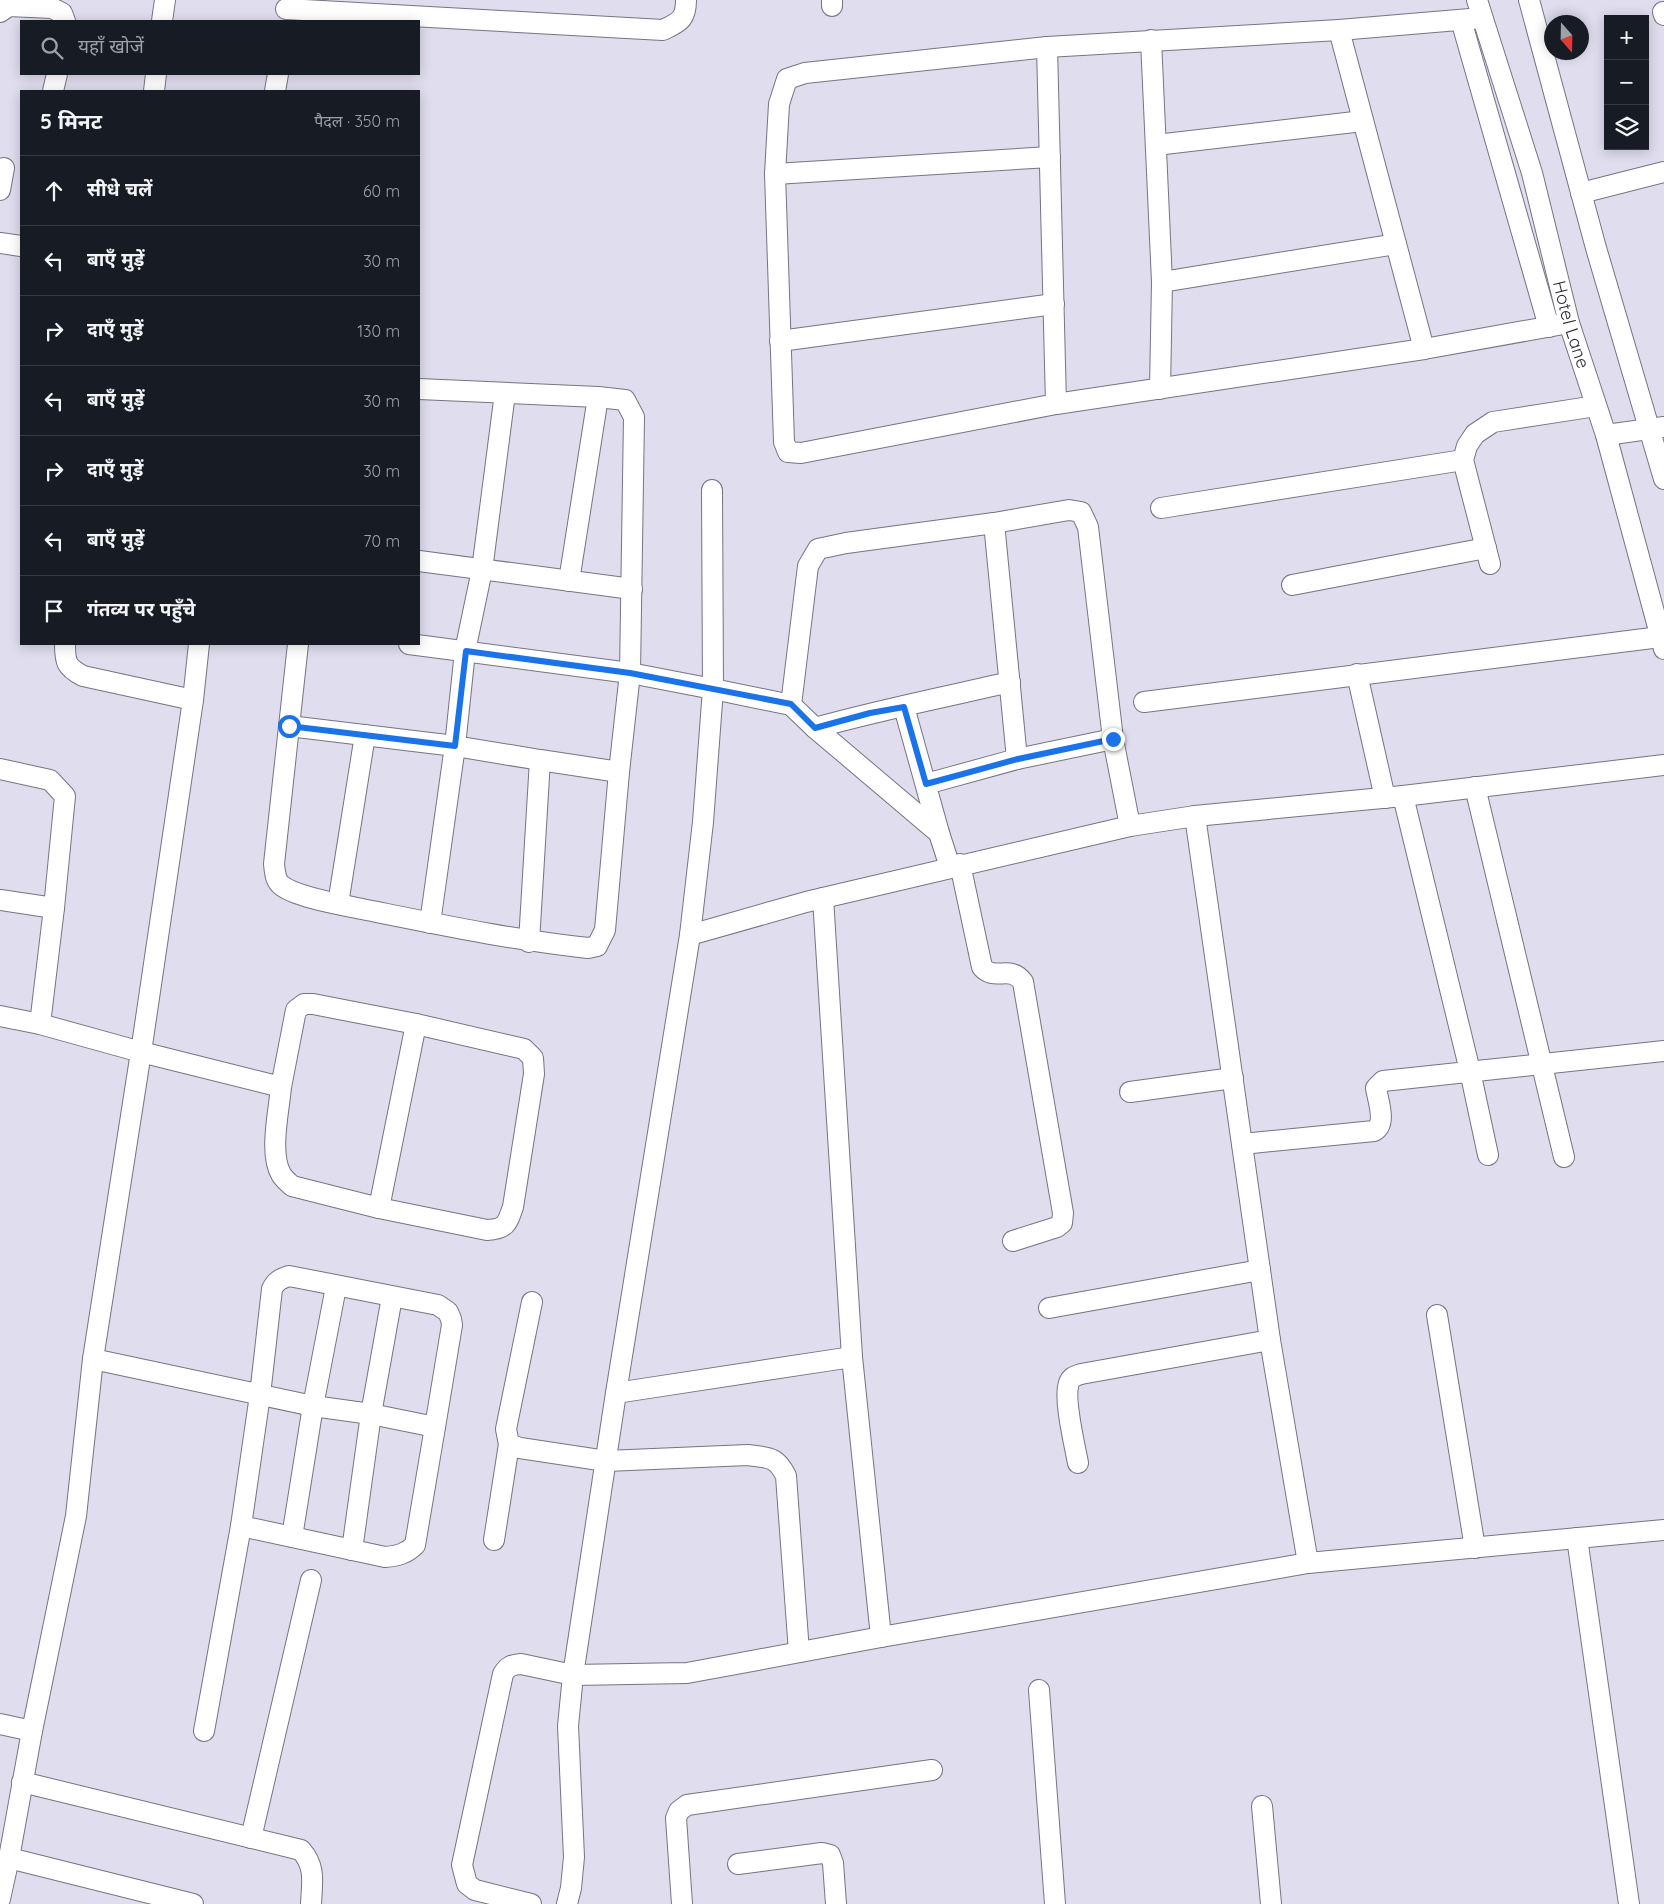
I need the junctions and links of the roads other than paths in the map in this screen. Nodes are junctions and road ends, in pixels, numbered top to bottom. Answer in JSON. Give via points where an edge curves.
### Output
{"nodes":[{"id":1,"x":165,"y":0,"type":"edge"},
{"id":2,"x":686,"y":0,"type":"edge"},
{"id":3,"x":1529,"y":0,"type":"edge"},
{"id":4,"x":1480,"y":9,"type":"edge"},
{"id":5,"x":285,"y":10,"type":"edge"},
{"id":6,"x":0,"y":12,"type":"edge"},
{"id":7,"x":65,"y":20,"type":"edge"},
{"id":8,"x":162,"y":20,"type":"edge"},
{"id":9,"x":1461,"y":20,"type":"junction"},
{"id":10,"x":1339,"y":30,"type":"junction"},
{"id":11,"x":1151,"y":40,"type":"junction"},
{"id":12,"x":1047,"y":47,"type":"junction"},
{"id":13,"x":57,"y":75,"type":"edge"},
{"id":14,"x":156,"y":75,"type":"edge"},
{"id":15,"x":278,"y":75,"type":"edge"},
{"id":16,"x":54,"y":90,"type":"edge"},
{"id":17,"x":154,"y":90,"type":"edge"},
{"id":18,"x":275,"y":90,"type":"edge"},
{"id":19,"x":1363,"y":121,"type":"junction"},
{"id":20,"x":1156,"y":145,"type":"junction"},
{"id":21,"x":1050,"y":158,"type":"junction"},
{"id":22,"x":8,"y":168,"type":"edge"},
{"id":23,"x":1664,"y":172,"type":"edge"},
{"id":24,"x":775,"y":174,"type":"junction"},
{"id":25,"x":0,"y":190,"type":"edge"},
{"id":26,"x":1581,"y":192,"type":"junction"},
{"id":27,"x":0,"y":242,"type":"edge"},
{"id":28,"x":1396,"y":244,"type":"junction"},
{"id":29,"x":20,"y":246,"type":"edge"},
{"id":30,"x":1162,"y":282,"type":"junction"},
{"id":31,"x":1054,"y":304,"type":"junction"},
{"id":32,"x":1569,"y":323,"type":"junction"},
{"id":33,"x":1549,"y":327,"type":"junction"},
{"id":34,"x":780,"y":341,"type":"junction"},
{"id":35,"x":1424,"y":349,"type":"junction"},
{"id":36,"x":420,"y":389,"type":"edge"},
{"id":37,"x":1160,"y":389,"type":"junction"},
{"id":38,"x":505,"y":393,"type":"junction"},
{"id":39,"x":598,"y":397,"type":"junction"},
{"id":40,"x":1056,"y":404,"type":"junction"},
{"id":41,"x":1596,"y":406,"type":"junction"},
{"id":42,"x":1652,"y":429,"type":"edge"},
{"id":43,"x":1613,"y":435,"type":"junction"},
{"id":44,"x":1463,"y":460,"type":"junction"},
{"id":45,"x":1664,"y":479,"type":"edge"},
{"id":46,"x":712,"y":490,"type":"dead end"},
{"id":47,"x":1161,"y":508,"type":"dead end"},
{"id":48,"x":994,"y":523,"type":"junction"},
{"id":49,"x":420,"y":561,"type":"edge"},
{"id":50,"x":482,"y":570,"type":"junction"},
{"id":51,"x":569,"y":581,"type":"junction"},
{"id":52,"x":1292,"y":585,"type":"dead end"},
{"id":53,"x":632,"y":589,"type":"junction"},
{"id":54,"x":1662,"y":643,"type":"edge"},
{"id":55,"x":65,"y":645,"type":"edge"},
{"id":56,"x":199,"y":645,"type":"edge"},
{"id":57,"x":298,"y":645,"type":"edge"},
{"id":58,"x":417,"y":645,"type":"edge"},
{"id":59,"x":466,"y":651,"type":"junction"},
{"id":60,"x":630,"y":673,"type":"junction"},
{"id":61,"x":1358,"y":674,"type":"junction"},
{"id":62,"x":1010,"y":682,"type":"junction"},
{"id":63,"x":713,"y":689,"type":"junction"},
{"id":64,"x":193,"y":700,"type":"junction"},
{"id":65,"x":1144,"y":702,"type":"dead end"},
{"id":66,"x":791,"y":704,"type":"junction"},
{"id":67,"x":904,"y":707,"type":"junction"},
{"id":68,"x":289,"y":726,"type":"junction"},
{"id":69,"x":815,"y":728,"type":"junction"},
{"id":70,"x":365,"y":735,"type":"junction"},
{"id":71,"x":1113,"y":739,"type":"junction"},
{"id":72,"x":455,"y":746,"type":"junction"},
{"id":73,"x":1018,"y":759,"type":"junction"},
{"id":74,"x":540,"y":760,"type":"junction"},
{"id":75,"x":1664,"y":764,"type":"edge"},
{"id":76,"x":0,"y":769,"type":"edge"},
{"id":77,"x":619,"y":772,"type":"junction"},
{"id":78,"x":926,"y":784,"type":"junction"},
{"id":79,"x":1475,"y":787,"type":"junction"},
{"id":80,"x":1394,"y":797,"type":"junction"},
{"id":81,"x":1195,"y":816,"type":"junction"},
{"id":82,"x":1130,"y":826,"type":"junction"},
{"id":83,"x":939,"y":833,"type":"junction"},
{"id":84,"x":955,"y":866,"type":"junction"},
{"id":85,"x":823,"y":898,"type":"junction"},
{"id":86,"x":0,"y":900,"type":"edge"},
{"id":87,"x":338,"y":904,"type":"junction"},
{"id":88,"x":54,"y":908,"type":"junction"},
{"id":89,"x":430,"y":923,"type":"junction"},
{"id":90,"x":690,"y":935,"type":"junction"},
{"id":91,"x":529,"y":942,"type":"junction"},
{"id":92,"x":0,"y":1016,"type":"edge"},
{"id":93,"x":40,"y":1024,"type":"junction"},
{"id":94,"x":416,"y":1024,"type":"junction"},
{"id":95,"x":1664,"y":1051,"type":"edge"},
{"id":96,"x":141,"y":1052,"type":"junction"},
{"id":97,"x":1541,"y":1064,"type":"junction"},
{"id":98,"x":1470,"y":1072,"type":"junction"},
{"id":99,"x":1232,"y":1078,"type":"junction"},
{"id":100,"x":281,"y":1087,"type":"junction"},
{"id":101,"x":1130,"y":1092,"type":"dead end"},
{"id":102,"x":1242,"y":1144,"type":"junction"},
{"id":103,"x":1488,"y":1155,"type":"dead end"},
{"id":104,"x":1564,"y":1157,"type":"dead end"},
{"id":105,"x":379,"y":1208,"type":"junction"},
{"id":106,"x":1013,"y":1241,"type":"dead end"},
{"id":107,"x":1260,"y":1270,"type":"junction"},
{"id":108,"x":336,"y":1287,"type":"junction"},
{"id":109,"x":392,"y":1297,"type":"junction"},
{"id":110,"x":532,"y":1302,"type":"dead end"},
{"id":111,"x":1049,"y":1308,"type":"dead end"},
{"id":112,"x":1437,"y":1315,"type":"dead end"},
{"id":113,"x":1270,"y":1340,"type":"junction"},
{"id":114,"x":852,"y":1357,"type":"junction"},
{"id":115,"x":93,"y":1359,"type":"junction"},
{"id":116,"x":616,"y":1392,"type":"junction"},
{"id":117,"x":260,"y":1395,"type":"junction"},
{"id":118,"x":313,"y":1406,"type":"junction"},
{"id":119,"x":370,"y":1414,"type":"junction"},
{"id":120,"x":435,"y":1427,"type":"junction"},
{"id":121,"x":509,"y":1444,"type":"junction"},
{"id":122,"x":606,"y":1461,"type":"junction"},
{"id":123,"x":1078,"y":1463,"type":"dead end"},
{"id":124,"x":241,"y":1526,"type":"junction"},
{"id":125,"x":1664,"y":1530,"type":"edge"},
{"id":126,"x":292,"y":1537,"type":"junction"},
{"id":127,"x":1577,"y":1538,"type":"junction"},
{"id":128,"x":494,"y":1540,"type":"dead end"},
{"id":129,"x":1475,"y":1548,"type":"junction"},
{"id":130,"x":352,"y":1550,"type":"junction"},
{"id":131,"x":1308,"y":1564,"type":"junction"},
{"id":132,"x":311,"y":1580,"type":"dead end"},
{"id":133,"x":881,"y":1637,"type":"junction"},
{"id":134,"x":799,"y":1652,"type":"junction"},
{"id":135,"x":573,"y":1675,"type":"junction"},
{"id":136,"x":1039,"y":1690,"type":"dead end"},
{"id":137,"x":0,"y":1724,"type":"edge"},
{"id":138,"x":32,"y":1731,"type":"junction"},
{"id":139,"x":204,"y":1731,"type":"dead end"},
{"id":140,"x":932,"y":1770,"type":"dead end"},
{"id":141,"x":22,"y":1782,"type":"junction"},
{"id":142,"x":1262,"y":1806,"type":"dead end"},
{"id":143,"x":251,"y":1838,"type":"junction"},
{"id":144,"x":9,"y":1858,"type":"junction"},
{"id":145,"x":738,"y":1864,"type":"dead end"},
{"id":146,"x":1,"y":1893,"type":"edge"},
{"id":147,"x":193,"y":1904,"type":"edge"},
{"id":148,"x":311,"y":1904,"type":"edge"},
{"id":149,"x":531,"y":1904,"type":"edge"},
{"id":150,"x":567,"y":1904,"type":"edge"},
{"id":151,"x":682,"y":1904,"type":"edge"},
{"id":152,"x":836,"y":1904,"type":"edge"},
{"id":153,"x":1054,"y":1904,"type":"edge"},
{"id":154,"x":1271,"y":1904,"type":"edge"},
{"id":155,"x":1629,"y":1904,"type":"edge"}],
"edges":[{"from":1,"to":8,"type":"street"},
{"from":2,"to":5,"type":"street","via":[[681,20],[663,30]]},
{"from":3,"to":26,"type":"street"},
{"from":4,"to":9,"type":"street"},
{"from":4,"to":32,"type":"street","name":"Hotel Lane","via":[[1532,172]]},
{"from":6,"to":7,"type":"street","via":[[9,6],[52,8],[62,13]]},
{"from":9,"to":10,"type":"street"},
{"from":9,"to":33,"type":"street"},
{"from":10,"to":11,"type":"street"},
{"from":10,"to":19,"type":"street"},
{"from":11,"to":12,"type":"street"},
{"from":11,"to":20,"type":"street"},
{"from":12,"to":21,"type":"street"},
{"from":12,"to":24,"type":"street","via":[[805,73],[788,79],[779,104]]},
{"from":13,"to":16,"type":"street"},
{"from":14,"to":17,"type":"street"},
{"from":15,"to":18,"type":"street"},
{"from":19,"to":20,"type":"street"},
{"from":19,"to":28,"type":"street"},
{"from":20,"to":30,"type":"street"},
{"from":21,"to":24,"type":"street"},
{"from":21,"to":31,"type":"street"},
{"from":22,"to":25,"type":"street"},
{"from":23,"to":26,"type":"street"},
{"from":24,"to":34,"type":"street"},
{"from":26,"to":42,"type":"street"},
{"from":27,"to":29,"type":"street"},
{"from":28,"to":30,"type":"street"},
{"from":28,"to":35,"type":"street"},
{"from":30,"to":37,"type":"street"},
{"from":31,"to":34,"type":"street"},
{"from":31,"to":40,"type":"street"},
{"from":32,"to":33,"type":"street"},
{"from":32,"to":41,"type":"street","name":"Hotel Lane"},
{"from":33,"to":35,"type":"street"},
{"from":34,"to":40,"type":"street","via":[[784,442],[788,452],[801,453]]},
{"from":35,"to":37,"type":"street"},
{"from":36,"to":38,"type":"street"},
{"from":37,"to":40,"type":"street"},
{"from":38,"to":39,"type":"street"},
{"from":38,"to":50,"type":"street"},
{"from":39,"to":51,"type":"street"},
{"from":39,"to":53,"type":"street","via":[[625,400],[634,417]]},
{"from":41,"to":43,"type":"street","name":"Hotel Lane"},
{"from":41,"to":44,"type":"street","via":[[1493,422],[1475,434]]},
{"from":42,"to":43,"type":"street"},
{"from":42,"to":45,"type":"street"},
{"from":43,"to":54,"type":"street","name":"Hotel Lane"},
{"from":44,"to":47,"type":"street"},
{"from":44,"to":52,"type":"street","via":[[1488,556]]},
{"from":46,"to":63,"type":"street"},
{"from":48,"to":62,"type":"street"},
{"from":48,"to":66,"type":"street","via":[[818,549],[808,566]]},
{"from":48,"to":71,"type":"street","via":[[1069,510],[1081,512],[1088,527]]},
{"from":49,"to":50,"type":"street"},
{"from":50,"to":51,"type":"street"},
{"from":50,"to":59,"type":"street"},
{"from":51,"to":53,"type":"street"},
{"from":53,"to":60,"type":"street"},
{"from":54,"to":61,"type":"street"},
{"from":55,"to":64,"type":"street","via":[[65,660],[72,670],[83,676]]},
{"from":56,"to":64,"type":"street"},
{"from":57,"to":68,"type":"street"},
{"from":58,"to":59,"type":"street"},
{"from":59,"to":60,"type":"street"},
{"from":59,"to":72,"type":"street"},
{"from":60,"to":63,"type":"street"},
{"from":60,"to":77,"type":"street"},
{"from":61,"to":65,"type":"street"},
{"from":61,"to":80,"type":"street"},
{"from":62,"to":67,"type":"street"},
{"from":62,"to":73,"type":"street"},
{"from":63,"to":66,"type":"street"},
{"from":63,"to":90,"type":"street"},
{"from":64,"to":96,"type":"street"},
{"from":66,"to":69,"type":"street"},
{"from":67,"to":69,"type":"street"},
{"from":67,"to":78,"type":"street"},
{"from":68,"to":70,"type":"street"},
{"from":68,"to":87,"type":"street","via":[[275,876],[281,885],[294,892]]},
{"from":69,"to":83,"type":"street"},
{"from":70,"to":72,"type":"street"},
{"from":70,"to":87,"type":"street"},
{"from":71,"to":73,"type":"street"},
{"from":71,"to":82,"type":"street"},
{"from":72,"to":74,"type":"street"},
{"from":72,"to":89,"type":"street"},
{"from":73,"to":78,"type":"street"},
{"from":74,"to":77,"type":"street"},
{"from":74,"to":91,"type":"street"},
{"from":75,"to":79,"type":"street"},
{"from":76,"to":88,"type":"street","via":[[50,780],[65,796]]},
{"from":77,"to":91,"type":"street","via":[[602,937],[597,946],[588,948]]},
{"from":78,"to":83,"type":"street"},
{"from":79,"to":80,"type":"street"},
{"from":79,"to":97,"type":"street"},
{"from":80,"to":81,"type":"street"},
{"from":80,"to":98,"type":"street"},
{"from":81,"to":82,"type":"street"},
{"from":81,"to":99,"type":"street"},
{"from":82,"to":84,"type":"street"},
{"from":83,"to":84,"type":"street"},
{"from":84,"to":85,"type":"street"},
{"from":84,"to":106,"type":"street","via":[[982,966],[993,974],[1012,972],[1022,982],[1063,1213],[1062,1223],[1057,1227]]},
{"from":85,"to":90,"type":"street"},
{"from":85,"to":114,"type":"street"},
{"from":86,"to":88,"type":"street"},
{"from":87,"to":89,"type":"street"},
{"from":88,"to":93,"type":"street"},
{"from":89,"to":91,"type":"street"},
{"from":90,"to":116,"type":"street"},
{"from":92,"to":93,"type":"street"},
{"from":93,"to":96,"type":"street"},
{"from":94,"to":100,"type":"street","via":[[304,1004],[296,1010]]},
{"from":94,"to":105,"type":"street"},
{"from":94,"to":105,"type":"street","via":[[524,1049],[533,1058],[534,1074],[513,1207],[507,1223],[499,1229],[487,1230]]},
{"from":95,"to":97,"type":"street"},
{"from":96,"to":100,"type":"street"},
{"from":96,"to":115,"type":"street"},
{"from":97,"to":98,"type":"street"},
{"from":97,"to":104,"type":"street"},
{"from":98,"to":102,"type":"street","via":[[1383,1081],[1376,1088],[1382,1123],[1374,1131]]},
{"from":98,"to":103,"type":"street"},
{"from":99,"to":101,"type":"street"},
{"from":99,"to":102,"type":"street"},
{"from":100,"to":105,"type":"street","via":[[275,1149],[282,1176],[292,1186]]},
{"from":102,"to":107,"type":"street"},
{"from":107,"to":111,"type":"street"},
{"from":107,"to":113,"type":"street"},
{"from":108,"to":109,"type":"street"},
{"from":108,"to":117,"type":"street","via":[[289,1276],[275,1282]]},
{"from":108,"to":118,"type":"street"},
{"from":109,"to":119,"type":"street"},
{"from":109,"to":120,"type":"street","via":[[438,1305],[448,1312],[451,1319]]},
{"from":110,"to":121,"type":"street","via":[[506,1429]]},
{"from":112,"to":129,"type":"street"},
{"from":113,"to":123,"type":"street","via":[[1072,1377],[1067,1397]]},
{"from":113,"to":131,"type":"street"},
{"from":114,"to":116,"type":"street"},
{"from":114,"to":133,"type":"street"},
{"from":115,"to":117,"type":"street"},
{"from":115,"to":138,"type":"street","via":[[76,1516]]},
{"from":116,"to":122,"type":"street"},
{"from":117,"to":118,"type":"street"},
{"from":117,"to":124,"type":"street"},
{"from":118,"to":119,"type":"street"},
{"from":118,"to":126,"type":"street"},
{"from":119,"to":120,"type":"street"},
{"from":119,"to":130,"type":"street"},
{"from":120,"to":130,"type":"street","via":[[415,1545],[398,1556],[385,1557]]},
{"from":121,"to":122,"type":"street"},
{"from":121,"to":128,"type":"street"},
{"from":122,"to":134,"type":"street","via":[[748,1455],[771,1458],[780,1465],[786,1476]]},
{"from":122,"to":135,"type":"street"},
{"from":124,"to":126,"type":"street"},
{"from":124,"to":139,"type":"street"},
{"from":125,"to":127,"type":"street"},
{"from":126,"to":130,"type":"street"},
{"from":127,"to":129,"type":"street"},
{"from":127,"to":155,"type":"street"},
{"from":129,"to":131,"type":"street"},
{"from":131,"to":133,"type":"street"},
{"from":132,"to":143,"type":"street"},
{"from":133,"to":134,"type":"street"},
{"from":134,"to":135,"type":"street","via":[[687,1673]]},
{"from":135,"to":149,"type":"street","via":[[521,1664],[507,1667],[462,1865],[467,1884],[475,1890]]},
{"from":135,"to":150,"type":"street","via":[[568,1726],[574,1857]]},
{"from":136,"to":153,"type":"street"},
{"from":137,"to":138,"type":"street"},
{"from":138,"to":141,"type":"street"},
{"from":140,"to":151,"type":"street","via":[[687,1805],[676,1818]]},
{"from":141,"to":143,"type":"street"},
{"from":141,"to":144,"type":"street"},
{"from":142,"to":154,"type":"street"},
{"from":143,"to":148,"type":"street","via":[[301,1850],[313,1871]]},
{"from":144,"to":146,"type":"street"},
{"from":144,"to":147,"type":"street"},
{"from":145,"to":152,"type":"street","via":[[822,1852],[830,1855]]}]}
